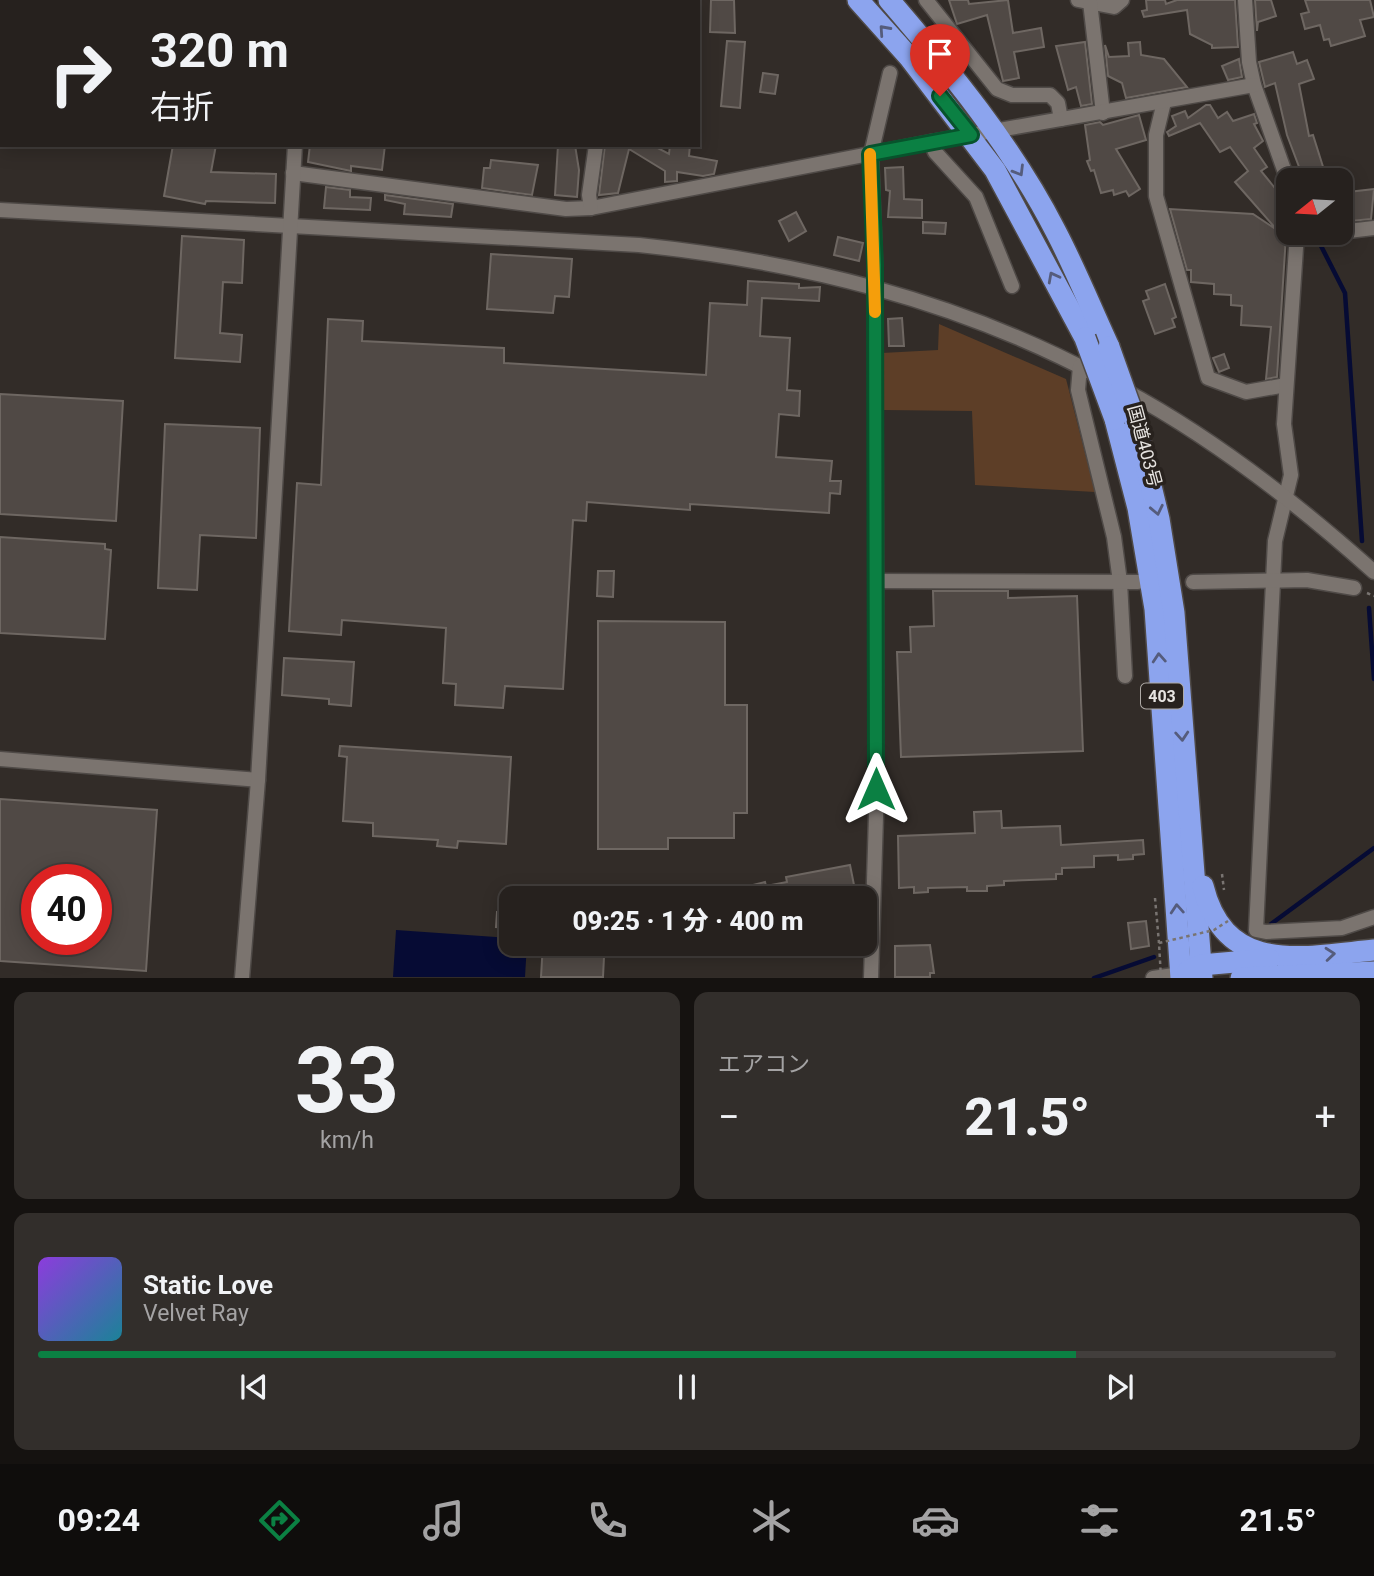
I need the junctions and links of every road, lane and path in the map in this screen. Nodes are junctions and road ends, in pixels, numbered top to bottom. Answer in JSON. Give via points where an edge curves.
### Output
{"nodes":[{"id":1,"x":858,"y":0,"type":"edge"},
{"id":2,"x":889,"y":0,"type":"edge"},
{"id":3,"x":926,"y":0,"type":"edge"},
{"id":4,"x":1122,"y":0,"type":"edge"},
{"id":5,"x":1245,"y":0,"type":"edge"},
{"id":6,"x":1084,"y":1,"type":"edge"},
{"id":7,"x":890,"y":73,"type":"dead end"},
{"id":8,"x":1254,"y":85,"type":"junction"},
{"id":9,"x":1164,"y":102,"type":"junction"},
{"id":10,"x":1103,"y":113,"type":"junction"},
{"id":11,"x":1061,"y":119,"type":"junction"},
{"id":12,"x":994,"y":131,"type":"junction"},
{"id":13,"x":971,"y":135,"type":"junction"},
{"id":14,"x":931,"y":142,"type":"junction"},
{"id":15,"x":295,"y":147,"type":"edge"},
{"id":16,"x":596,"y":147,"type":"edge"},
{"id":17,"x":870,"y":154,"type":"junction"},
{"id":18,"x":1283,"y":168,"type":"edge"},
{"id":19,"x":293,"y":173,"type":"junction"},
{"id":20,"x":591,"y":208,"type":"junction"},
{"id":21,"x":0,"y":210,"type":"edge"},
{"id":22,"x":291,"y":227,"type":"junction"},
{"id":23,"x":1374,"y":228,"type":"edge"},
{"id":24,"x":1353,"y":230,"type":"edge"},
{"id":25,"x":1296,"y":245,"type":"edge"},
{"id":26,"x":1013,"y":286,"type":"dead end"},
{"id":27,"x":875,"y":287,"type":"junction"},
{"id":28,"x":1080,"y":366,"type":"junction"},
{"id":29,"x":1286,"y":385,"type":"junction"},
{"id":30,"x":1125,"y":420,"type":"junction"},
{"id":31,"x":1286,"y":497,"type":"junction"},
{"id":32,"x":1374,"y":572,"type":"edge"},
{"id":33,"x":1273,"y":580,"type":"junction"},
{"id":34,"x":876,"y":581,"type":"junction"},
{"id":35,"x":1120,"y":582,"type":"junction"},
{"id":36,"x":1138,"y":582,"type":"dead end"},
{"id":37,"x":1193,"y":582,"type":"dead end"},
{"id":38,"x":1354,"y":588,"type":"dead end"},
{"id":39,"x":1125,"y":676,"type":"dead end"},
{"id":40,"x":0,"y":759,"type":"edge"},
{"id":41,"x":258,"y":780,"type":"junction"},
{"id":42,"x":1191,"y":836,"type":"junction"},
{"id":43,"x":1155,"y":898,"type":"dead end"},
{"id":44,"x":1374,"y":917,"type":"edge"},
{"id":45,"x":1228,"y":921,"type":"dead end"},
{"id":46,"x":1159,"y":943,"type":"junction"},
{"id":47,"x":1374,"y":950,"type":"edge"},
{"id":48,"x":1299,"y":957,"type":"junction"},
{"id":49,"x":1374,"y":972,"type":"edge"},
{"id":50,"x":1186,"y":975,"type":"edge"},
{"id":51,"x":242,"y":978,"type":"edge"},
{"id":52,"x":871,"y":978,"type":"edge"},
{"id":53,"x":1153,"y":978,"type":"edge"},
{"id":54,"x":1241,"y":978,"type":"edge"}],
"edges":[{"from":13,"to":1,"type":"highway","name":"国道403号","number":"403","one_way":true},
{"from":2,"to":12,"type":"highway","name":"国道403号","number":"403"},
{"from":3,"to":11,"type":"street","via":[[997,89],[1050,95],[1058,103]]},
{"from":4,"to":6,"type":"street","via":[[1114,7]]},
{"from":5,"to":8,"type":"street"},
{"from":6,"to":10,"type":"street"},
{"from":7,"to":17,"type":"street"},
{"from":8,"to":9,"type":"street"},
{"from":8,"to":18,"type":"street"},
{"from":9,"to":10,"type":"street"},
{"from":9,"to":29,"type":"street","via":[[1156,135],[1156,197],[1208,378],[1246,392]]},
{"from":10,"to":11,"type":"street"},
{"from":11,"to":12,"type":"street"},
{"from":12,"to":13,"type":"street"},
{"from":12,"to":30,"type":"highway","name":"国道403号","number":"403","one_way":true,"bridge":true,"via":[[1055,229],[1108,347]]},
{"from":13,"to":14,"type":"street"},
{"from":30,"to":13,"type":"highway","name":"国道403号","number":"403","one_way":true,"bridge":true,"via":[[996,170]]},
{"from":14,"to":17,"type":"street"},
{"from":14,"to":26,"type":"street","via":[[976,197]]},
{"from":15,"to":19,"type":"street"},
{"from":16,"to":20,"type":"street"},
{"from":17,"to":20,"type":"street"},
{"from":17,"to":27,"type":"street"},
{"from":19,"to":20,"type":"street","via":[[566,209]]},
{"from":19,"to":22,"type":"street"},
{"from":21,"to":22,"type":"street"},
{"from":22,"to":27,"type":"street","via":[[688,250],[784,265]]},
{"from":22,"to":41,"type":"street"},
{"from":23,"to":24,"type":"street"},
{"from":25,"to":29,"type":"street"},
{"from":27,"to":28,"type":"street","via":[[982,322]]},
{"from":27,"to":34,"type":"street"},
{"from":28,"to":31,"type":"street","via":[[1169,414]]},
{"from":28,"to":35,"type":"street","via":[[1078,390],[1114,537]]},
{"from":29,"to":31,"type":"street","via":[[1284,424],[1292,464]]},
{"from":30,"to":42,"type":"highway","name":"国道403号","number":"403","one_way":true,"via":[[1159,519],[1174,613]]},
{"from":50,"to":30,"type":"highway","name":"国道403号","number":"403","one_way":true,"via":[[1155,609]]},
{"from":31,"to":32,"type":"street"},
{"from":31,"to":33,"type":"street","via":[[1275,541]]},
{"from":33,"to":37,"type":"street"},
{"from":33,"to":38,"type":"street"},
{"from":33,"to":44,"type":"street","via":[[1256,930],[1342,928]]},
{"from":34,"to":35,"type":"street"},
{"from":34,"to":52,"type":"street"},
{"from":35,"to":36,"type":"street"},
{"from":35,"to":39,"type":"street"},
{"from":40,"to":41,"type":"street"},
{"from":41,"to":51,"type":"street"},
{"from":42,"to":48,"type":"highway","via":[[1209,906],[1222,930],[1258,952]]},
{"from":42,"to":50,"type":"highway","name":"国道403号","number":"403"},
{"from":43,"to":46,"type":"path"},
{"from":45,"to":46,"type":"path","bridge":true,"via":[[1214,930]]},
{"from":46,"to":50,"type":"path","bridge":true},
{"from":48,"to":47,"type":"highway","one_way":true},
{"from":48,"to":50,"type":"highway"},
{"from":49,"to":54,"type":"highway"},
{"from":50,"to":53,"type":"street"}]}
